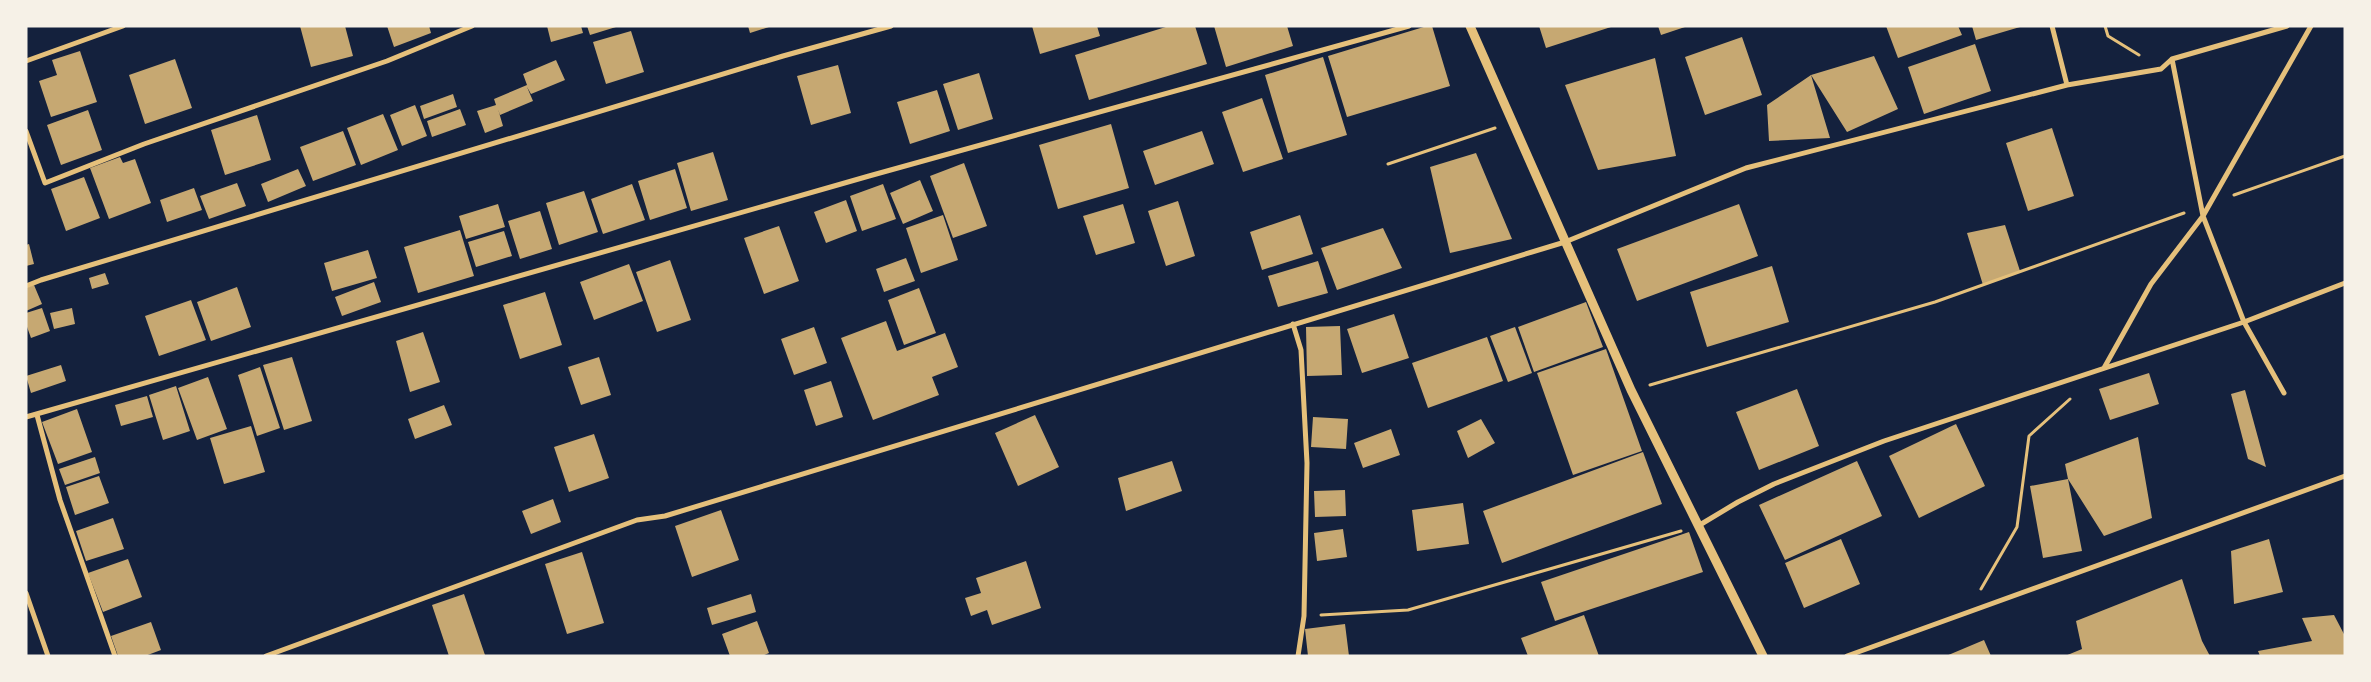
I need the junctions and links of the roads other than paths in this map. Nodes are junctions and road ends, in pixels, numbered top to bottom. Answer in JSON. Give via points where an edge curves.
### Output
{"nodes":[{"id":1,"x":123,"y":26,"type":"edge"},
{"id":2,"x":472,"y":26,"type":"edge"},
{"id":3,"x":891,"y":26,"type":"edge"},
{"id":4,"x":1409,"y":26,"type":"edge"},
{"id":5,"x":1470,"y":26,"type":"edge"},
{"id":6,"x":2052,"y":26,"type":"edge"},
{"id":7,"x":2287,"y":26,"type":"edge"},
{"id":8,"x":2312,"y":26,"type":"edge"},
{"id":9,"x":2172,"y":59,"type":"junction"},
{"id":10,"x":26,"y":61,"type":"edge"},
{"id":11,"x":2068,"y":85,"type":"junction"},
{"id":12,"x":26,"y":131,"type":"edge"},
{"id":13,"x":2203,"y":216,"type":"junction"},
{"id":14,"x":1565,"y":242,"type":"junction"},
{"id":15,"x":2345,"y":282,"type":"edge"},
{"id":16,"x":26,"y":286,"type":"edge"},
{"id":17,"x":2244,"y":322,"type":"junction"},
{"id":18,"x":1293,"y":324,"type":"junction"},
{"id":19,"x":2103,"y":368,"type":"junction"},
{"id":20,"x":2284,"y":393,"type":"dead end"},
{"id":21,"x":37,"y":415,"type":"junction"},
{"id":22,"x":26,"y":417,"type":"edge"},
{"id":23,"x":2345,"y":476,"type":"edge"},
{"id":24,"x":1698,"y":526,"type":"junction"},
{"id":25,"x":26,"y":593,"type":"edge"},
{"id":26,"x":48,"y":656,"type":"edge"},
{"id":27,"x":115,"y":656,"type":"edge"},
{"id":28,"x":266,"y":656,"type":"edge"},
{"id":29,"x":1298,"y":656,"type":"edge"},
{"id":30,"x":1763,"y":656,"type":"edge"},
{"id":31,"x":1847,"y":656,"type":"edge"}],
"edges":[{"from":1,"to":10,"type":"street"},
{"from":2,"to":12,"type":"street","via":[[387,61],[144,144],[45,183]]},
{"from":3,"to":16,"type":"street"},
{"from":4,"to":21,"type":"street","via":[[868,176]]},
{"from":5,"to":14,"type":"street"},
{"from":6,"to":11,"type":"street"},
{"from":7,"to":9,"type":"street"},
{"from":8,"to":13,"type":"street"},
{"from":9,"to":11,"type":"street","via":[[2161,69]]},
{"from":9,"to":13,"type":"street"},
{"from":11,"to":14,"type":"street","via":[[1746,168]]},
{"from":13,"to":17,"type":"street"},
{"from":13,"to":19,"type":"street","via":[[2151,284]]},
{"from":14,"to":18,"type":"street"},
{"from":14,"to":24,"type":"street","via":[[1631,390]]},
{"from":15,"to":17,"type":"street"},
{"from":17,"to":19,"type":"street"},
{"from":17,"to":20,"type":"street"},
{"from":18,"to":28,"type":"street","via":[[665,516],[637,520]]},
{"from":18,"to":29,"type":"street","via":[[1301,350],[1307,463],[1304,616]]},
{"from":19,"to":24,"type":"street","via":[[1827,463],[1765,489]]},
{"from":21,"to":22,"type":"street"},
{"from":21,"to":27,"type":"street","via":[[60,500]]},
{"from":23,"to":31,"type":"street"},
{"from":24,"to":30,"type":"street"},
{"from":25,"to":26,"type":"street"}]}
